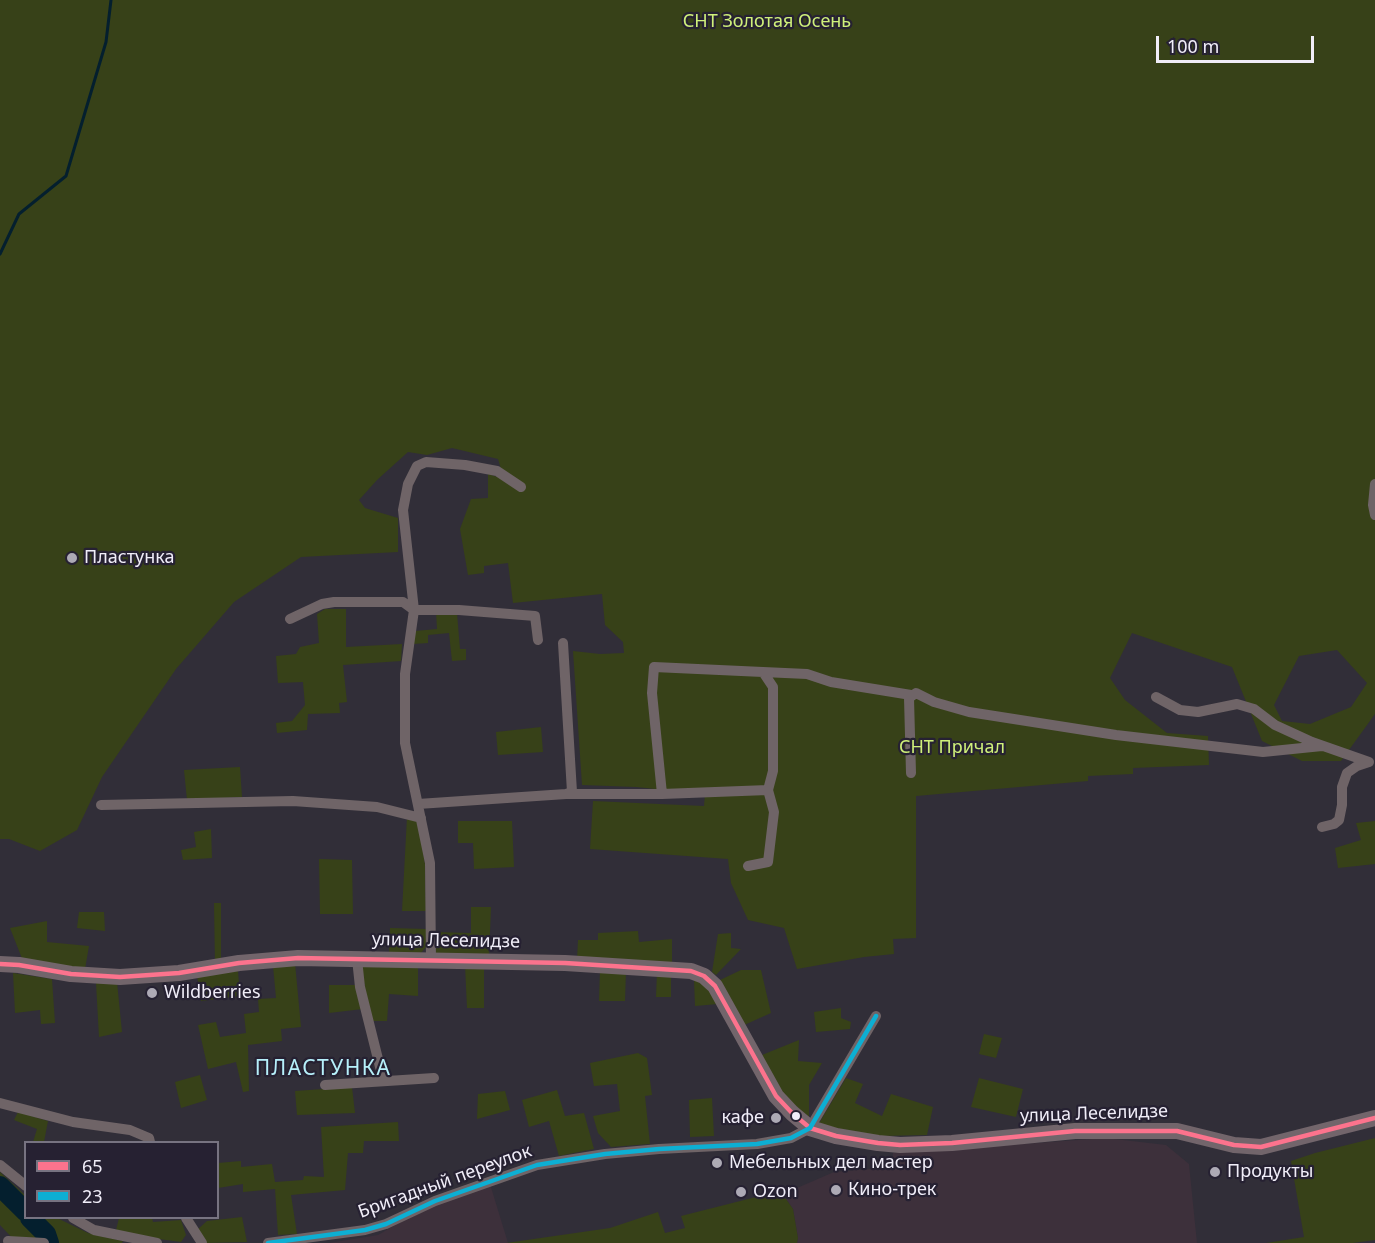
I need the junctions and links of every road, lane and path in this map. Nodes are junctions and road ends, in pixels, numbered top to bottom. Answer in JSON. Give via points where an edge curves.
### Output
{"nodes":[{"id":1,"x":1375,"y":484,"type":"edge"},
{"id":2,"x":521,"y":487,"type":"dead end"},
{"id":3,"x":1375,"y":515,"type":"edge"},
{"id":4,"x":414,"y":610,"type":"junction"},
{"id":5,"x":290,"y":619,"type":"dead end"},
{"id":6,"x":538,"y":640,"type":"dead end"},
{"id":7,"x":563,"y":643,"type":"dead end"},
{"id":8,"x":762,"y":672,"type":"junction"},
{"id":9,"x":911,"y":695,"type":"junction"},
{"id":10,"x":1156,"y":697,"type":"dead end"},
{"id":11,"x":1322,"y":746,"type":"junction"},
{"id":12,"x":1372,"y":761,"type":"edge"},
{"id":13,"x":910,"y":772,"type":"dead end"},
{"id":14,"x":768,"y":790,"type":"junction"},
{"id":15,"x":566,"y":794,"type":"junction"},
{"id":16,"x":662,"y":794,"type":"junction"},
{"id":17,"x":418,"y":804,"type":"junction"},
{"id":18,"x":101,"y":805,"type":"dead end"},
{"id":19,"x":421,"y":818,"type":"junction"},
{"id":20,"x":1322,"y":826,"type":"dead end"},
{"id":21,"x":748,"y":866,"type":"dead end"},
{"id":22,"x":357,"y":959,"type":"junction"},
{"id":23,"x":431,"y":961,"type":"junction"},
{"id":24,"x":0,"y":964,"type":"edge"},
{"id":25,"x":876,"y":1016,"type":"dead end"},
{"id":26,"x":434,"y":1078,"type":"dead end"},
{"id":27,"x":386,"y":1082,"type":"junction"},
{"id":28,"x":325,"y":1085,"type":"dead end"},
{"id":29,"x":0,"y":1103,"type":"edge"},
{"id":30,"x":1375,"y":1118,"type":"edge"},
{"id":31,"x":810,"y":1128,"type":"junction"},
{"id":32,"x":150,"y":1141,"type":"edge"},
{"id":33,"x":0,"y":1165,"type":"edge"},
{"id":34,"x":24,"y":1184,"type":"edge"},
{"id":35,"x":75,"y":1219,"type":"edge"},
{"id":36,"x":187,"y":1219,"type":"edge"},
{"id":37,"x":4,"y":1241,"type":"edge"},
{"id":38,"x":44,"y":1243,"type":"edge"},
{"id":39,"x":157,"y":1243,"type":"edge"},
{"id":40,"x":202,"y":1243,"type":"edge"},
{"id":41,"x":268,"y":1243,"type":"edge"}],
"edges":[{"from":1,"to":3,"type":"street"},
{"from":2,"to":4,"type":"street","via":[[497,471],[426,462],[417,466],[408,483],[403,510]]},
{"from":4,"to":5,"type":"street","via":[[403,603],[334,602]]},
{"from":4,"to":6,"type":"street","via":[[535,616]]},
{"from":4,"to":17,"type":"street","via":[[405,674],[405,743]]},
{"from":7,"to":15,"type":"street","via":[[573,787]]},
{"from":8,"to":9,"type":"street","via":[[807,674],[831,682]]},
{"from":8,"to":14,"type":"street","via":[[773,687],[773,771]]},
{"from":8,"to":16,"type":"street","via":[[654,667],[652,693]]},
{"from":9,"to":11,"type":"street","via":[[920,693],[934,702],[969,712],[1116,735],[1263,752]]},
{"from":9,"to":13,"type":"street"},
{"from":10,"to":11,"type":"street","via":[[1180,710],[1198,712],[1237,704],[1254,709],[1275,724]]},
{"from":11,"to":12,"type":"street"},
{"from":12,"to":20,"type":"street","via":[[1347,773],[1339,820]]},
{"from":14,"to":16,"type":"street"},
{"from":14,"to":21,"type":"street","via":[[774,812],[768,862]]},
{"from":15,"to":16,"type":"street"},
{"from":15,"to":17,"type":"street"},
{"from":17,"to":19,"type":"street"},
{"from":18,"to":19,"type":"street","via":[[293,801],[377,807]]},
{"from":19,"to":23,"type":"street","via":[[430,863]]},
{"from":22,"to":23,"type":"street","name":"улица Леселидзе"},
{"from":22,"to":24,"type":"street","name":"улица Леселидзе","via":[[298,958],[120,977]]},
{"from":22,"to":27,"type":"street","via":[[360,987]]},
{"from":23,"to":31,"type":"street","name":"улица Леселидзе","via":[[565,963],[691,971],[704,976],[715,986],[776,1096]]},
{"from":25,"to":31,"type":"street"},
{"from":26,"to":27,"type":"street"},
{"from":27,"to":28,"type":"street"},
{"from":29,"to":32,"type":"street","via":[[73,1122],[130,1130]]},
{"from":30,"to":31,"type":"street","name":"улица Леселидзе","via":[[1261,1147],[1234,1145],[1177,1131],[1111,1130],[900,1145],[836,1136]]},
{"from":31,"to":41,"type":"street","name":"Бригадный переулок","via":[[791,1138],[757,1144],[659,1149],[537,1165],[435,1201],[386,1224]]},
{"from":33,"to":34,"type":"street"},
{"from":35,"to":39,"type":"street","via":[[94,1230]]},
{"from":36,"to":40,"type":"street"},
{"from":37,"to":38,"type":"street"}]}
